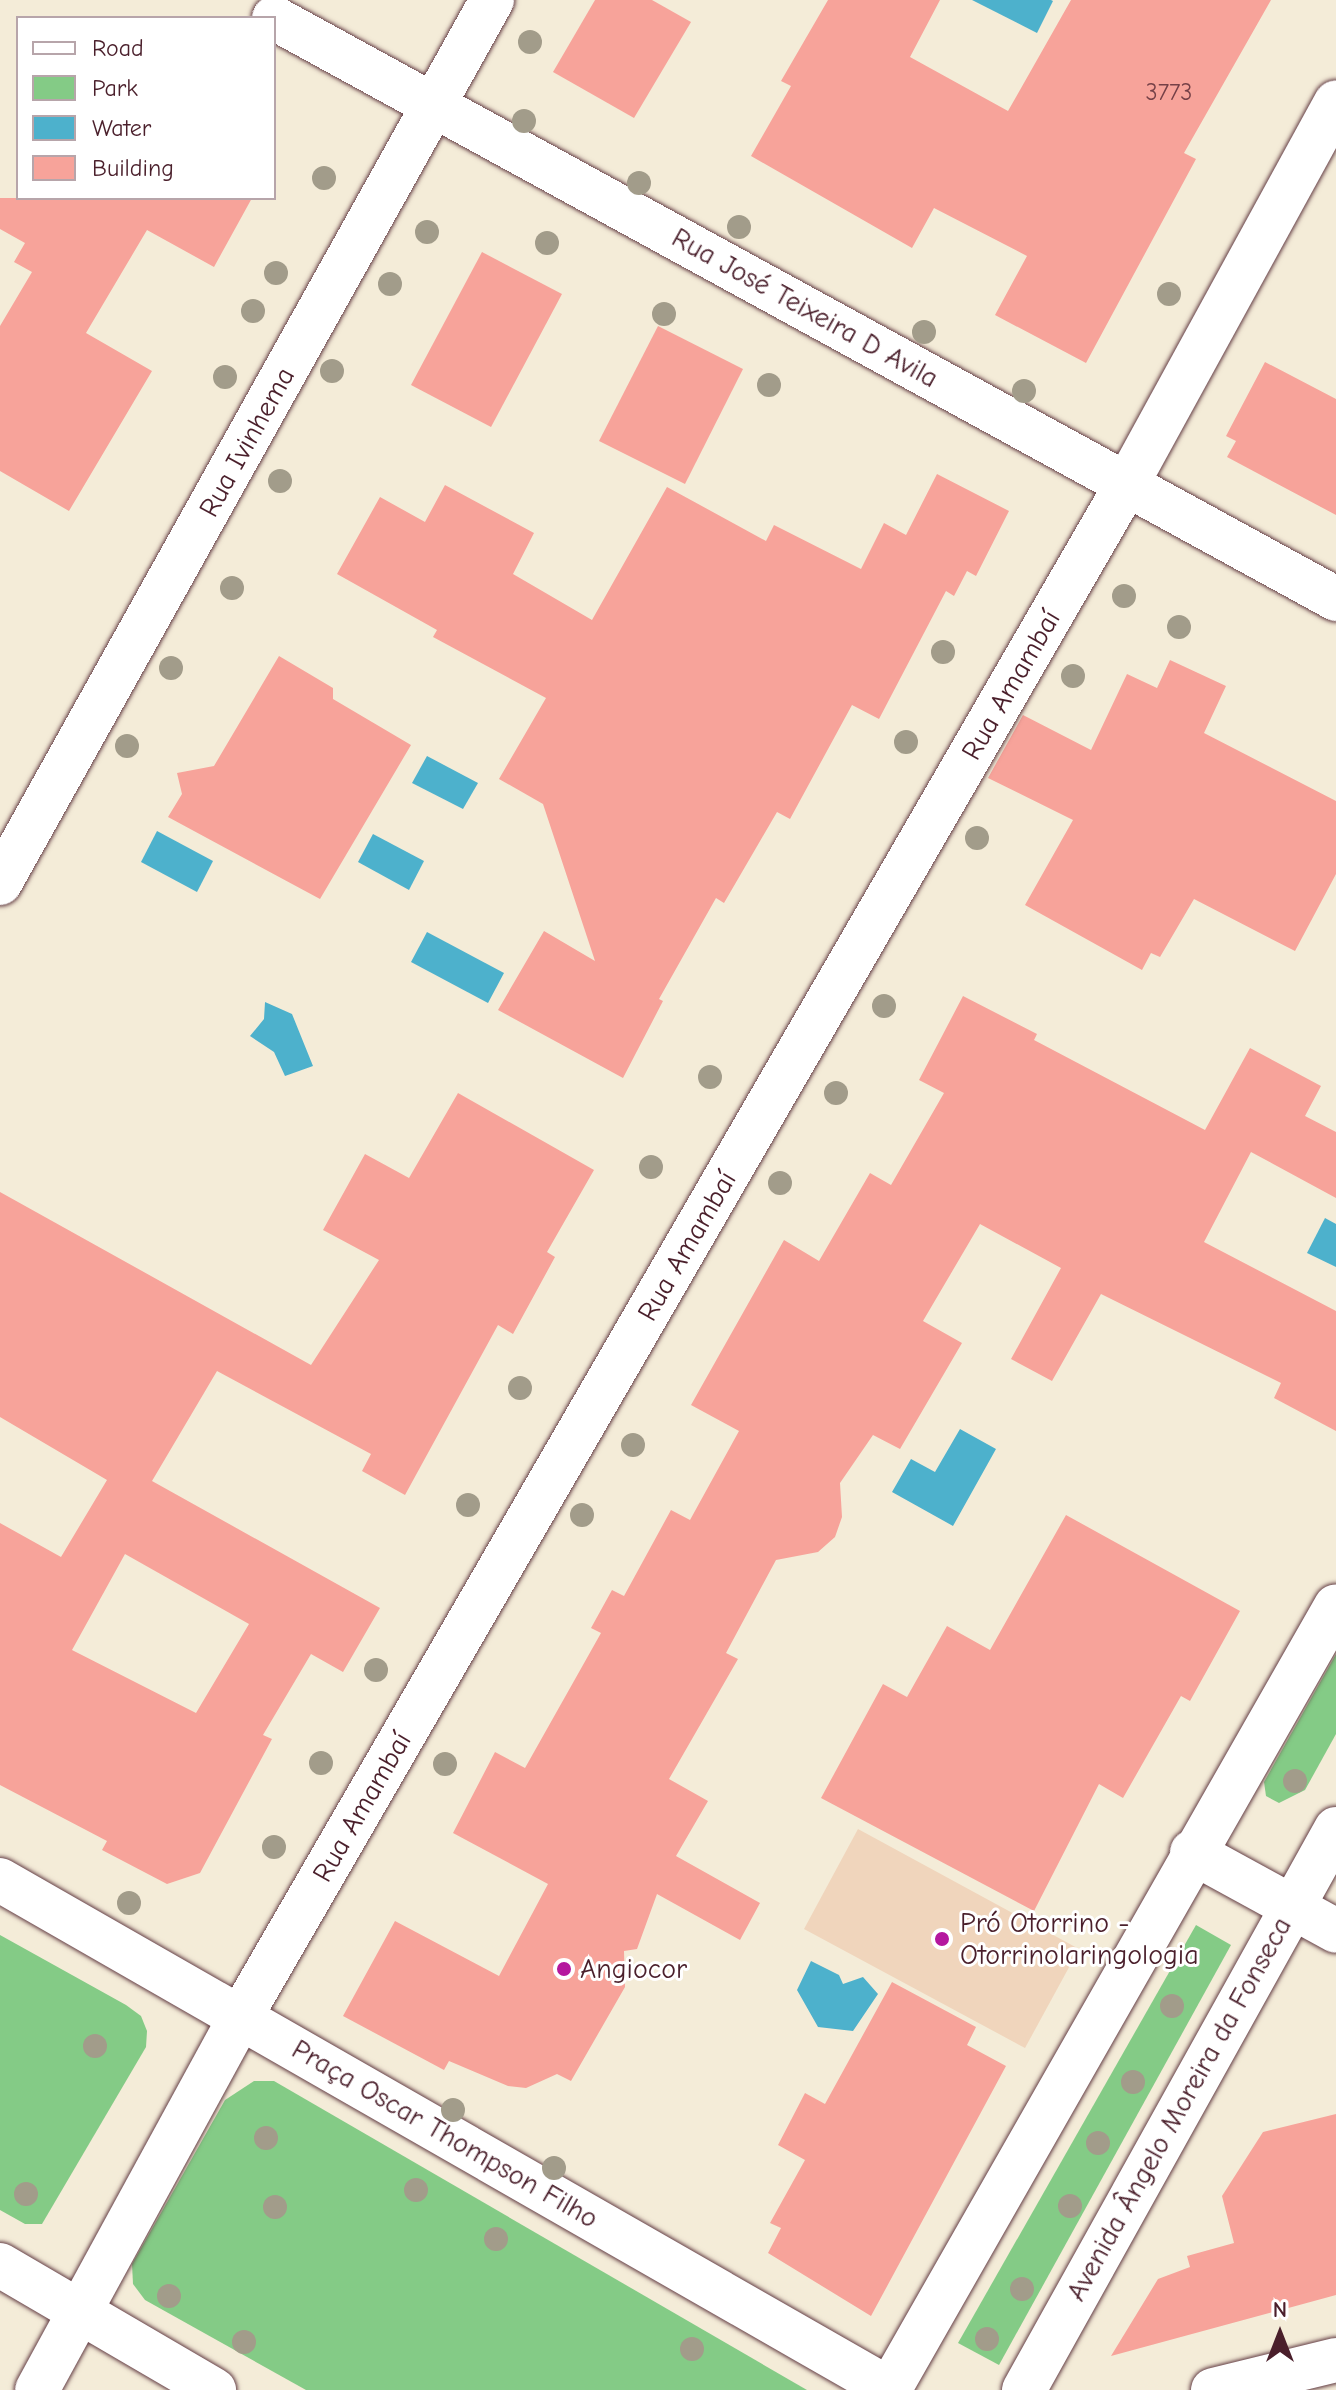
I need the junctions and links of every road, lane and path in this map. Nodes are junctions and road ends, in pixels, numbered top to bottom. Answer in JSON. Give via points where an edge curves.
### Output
{"nodes":[{"id":1,"x":240,"y":0,"type":"edge"},
{"id":2,"x":492,"y":0,"type":"edge"},
{"id":3,"x":270,"y":16,"type":"edge"},
{"id":4,"x":276,"y":19,"type":"edge"},
{"id":5,"x":1336,"y":102,"type":"edge"},
{"id":6,"x":435,"y":105,"type":"junction"},
{"id":7,"x":1127,"y":484,"type":"junction"},
{"id":8,"x":1336,"y":599,"type":"edge"},
{"id":9,"x":0,"y":883,"type":"edge"},
{"id":10,"x":1336,"y":1606,"type":"edge"},
{"id":11,"x":1336,"y":1829,"type":"edge"},
{"id":12,"x":1192,"y":1852,"type":"junction"},
{"id":13,"x":0,"y":1880,"type":"edge"},
{"id":14,"x":1292,"y":1906,"type":"junction"},
{"id":15,"x":1336,"y":1931,"type":"edge"},
{"id":16,"x":241,"y":2016,"type":"junction"},
{"id":17,"x":0,"y":2265,"type":"edge"},
{"id":18,"x":82,"y":2312,"type":"junction"},
{"id":19,"x":1336,"y":2360,"type":"edge"},
{"id":20,"x":37,"y":2390,"type":"edge"},
{"id":21,"x":214,"y":2390,"type":"edge"},
{"id":22,"x":890,"y":2390,"type":"edge"},
{"id":23,"x":1024,"y":2390,"type":"edge"},
{"id":24,"x":1213,"y":2390,"type":"edge"}],
"edges":[{"from":1,"to":3,"type":"street","name":"Rua José Teixeira D Avila"},
{"from":2,"to":6,"type":"street","name":"Rua Ivinhema"},
{"from":4,"to":6,"type":"street","name":"Rua José Teixeira D Avila"},
{"from":5,"to":7,"type":"street","name":"Rua Amambaí"},
{"from":6,"to":7,"type":"street","name":"Rua José Teixeira D Avila"},
{"from":6,"to":9,"type":"street","name":"Rua Ivinhema"},
{"from":7,"to":8,"type":"street","name":"Rua José Teixeira D Avila"},
{"from":7,"to":16,"type":"street","name":"Rua Amambaí"},
{"from":10,"to":12,"type":"street"},
{"from":11,"to":14,"type":"street","name":"Avenida Ângelo Moreira da Fonseca"},
{"from":12,"to":14,"type":"street"},
{"from":12,"to":22,"type":"street"},
{"from":13,"to":16,"type":"street","name":"Praça Oscar Thompson Filho"},
{"from":14,"to":15,"type":"street"},
{"from":14,"to":23,"type":"street","name":"Avenida Ângelo Moreira da Fonseca"},
{"from":16,"to":18,"type":"street","name":"Rua Amambaí"},
{"from":16,"to":22,"type":"street","name":"Praça Oscar Thompson Filho"},
{"from":17,"to":18,"type":"street"},
{"from":18,"to":20,"type":"street","name":"Rua Amambaí"},
{"from":18,"to":21,"type":"street"},
{"from":19,"to":24,"type":"street"}]}
